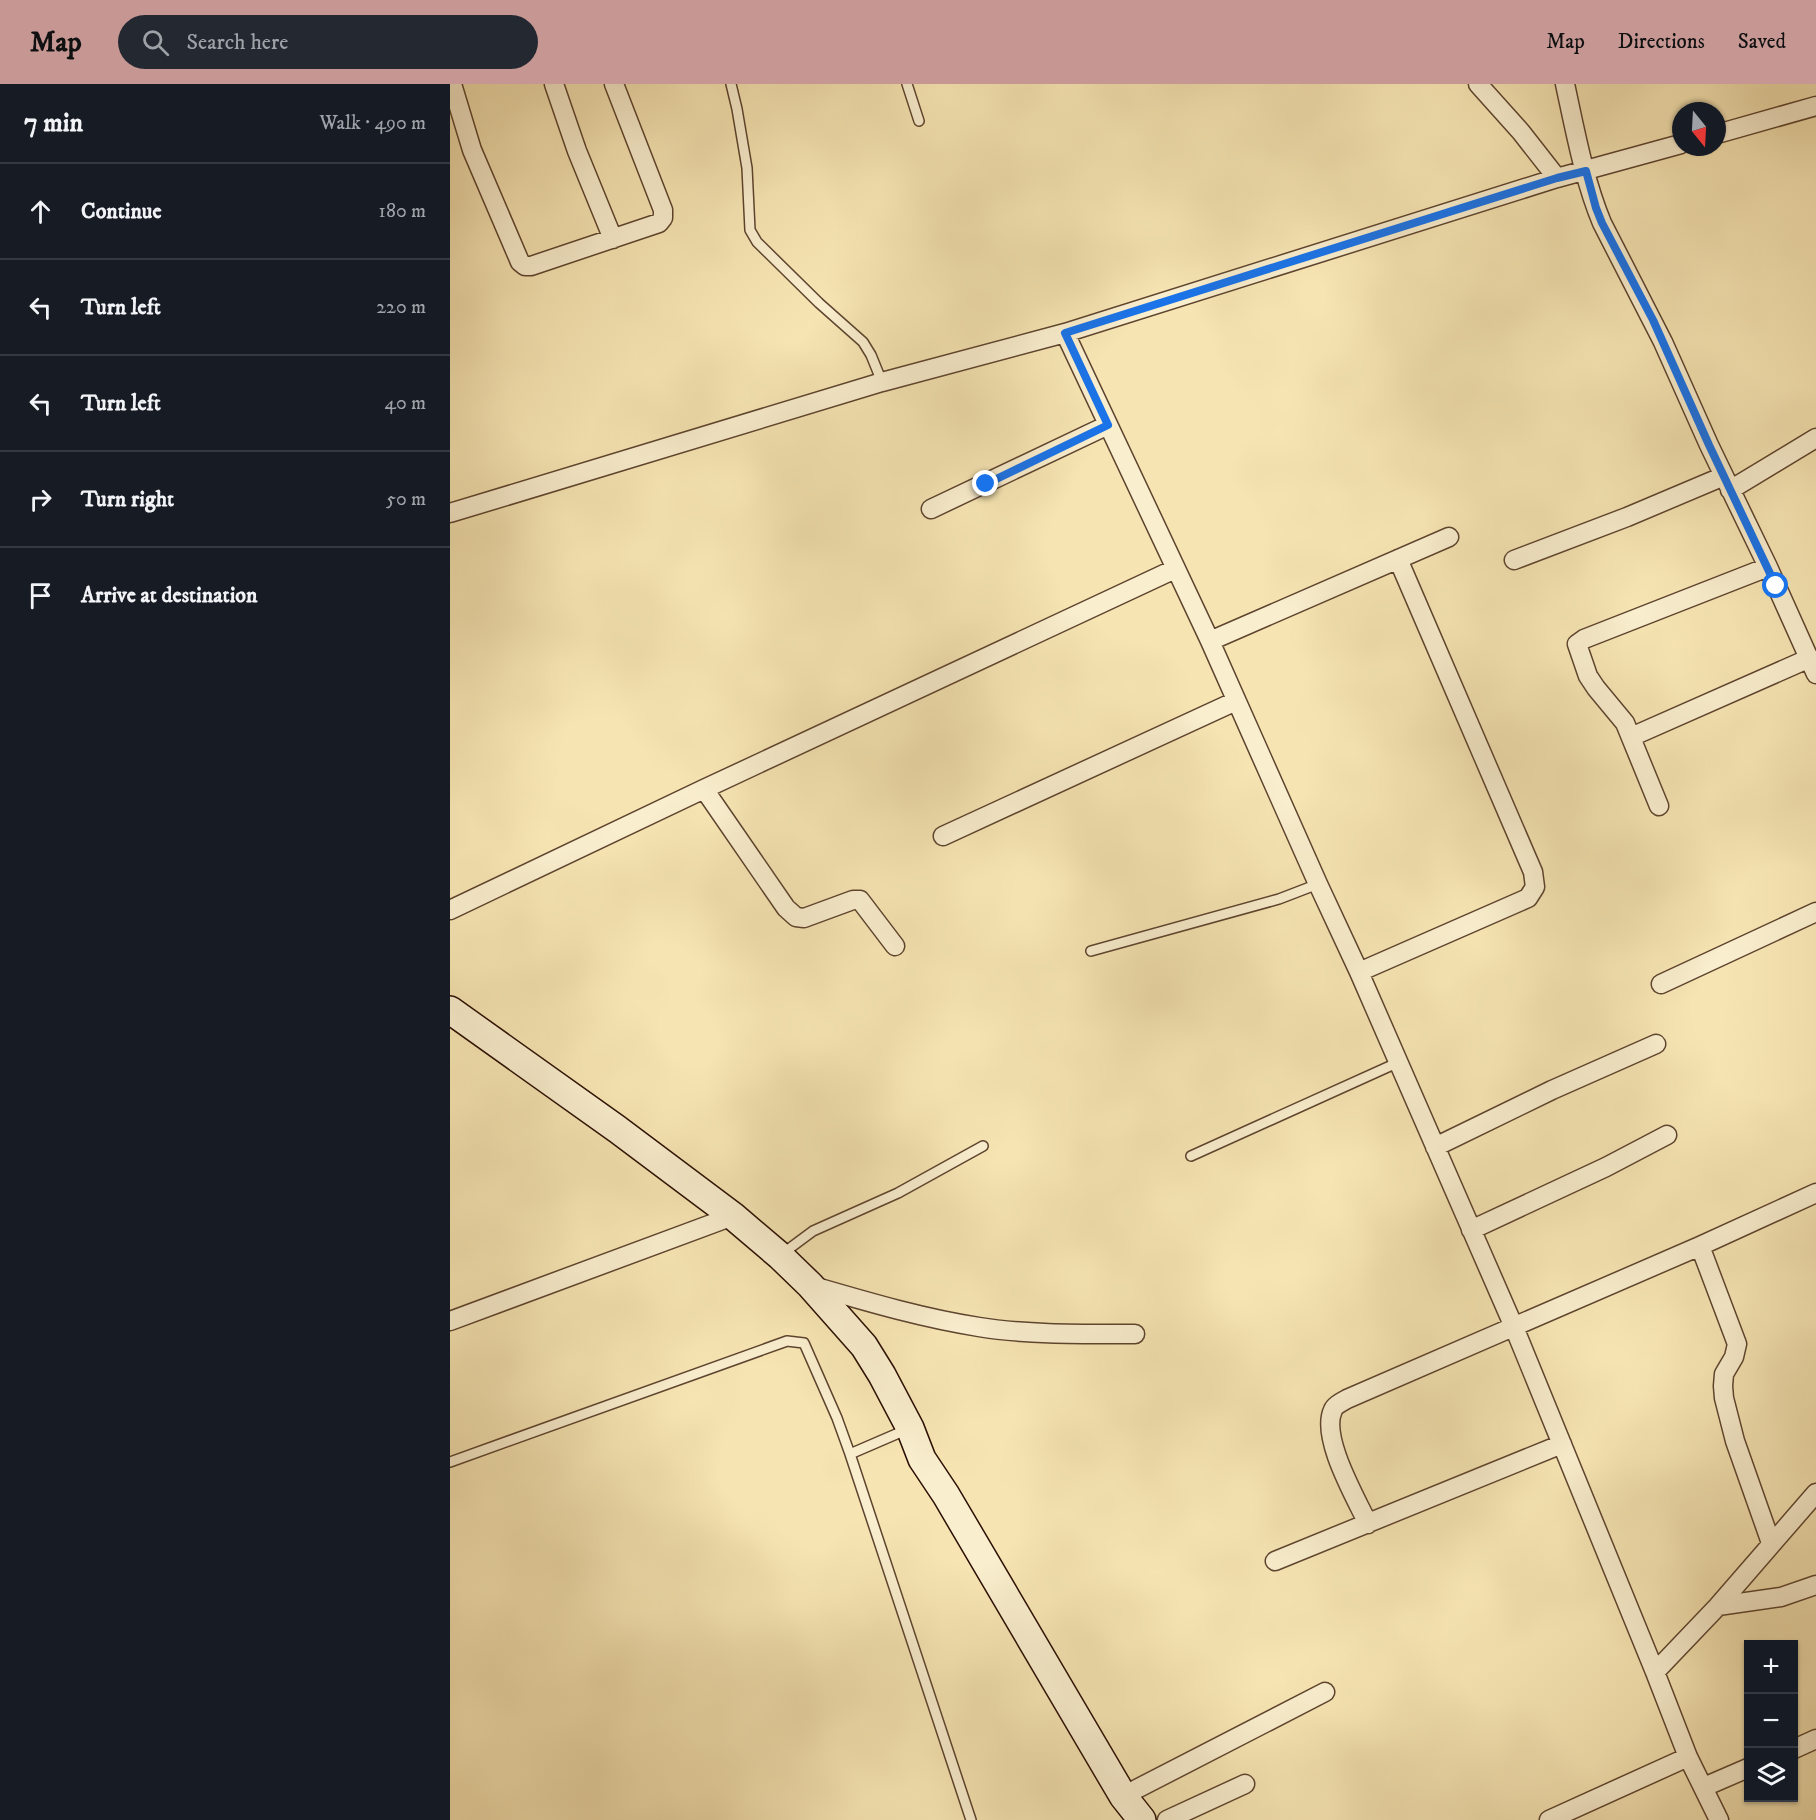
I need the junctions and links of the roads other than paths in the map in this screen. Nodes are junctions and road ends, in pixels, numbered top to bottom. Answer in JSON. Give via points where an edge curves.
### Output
{"nodes":[{"id":1,"x":452,"y":84,"type":"edge"},
{"id":2,"x":554,"y":84,"type":"edge"},
{"id":3,"x":614,"y":84,"type":"edge"},
{"id":4,"x":731,"y":84,"type":"edge"},
{"id":5,"x":907,"y":84,"type":"edge"},
{"id":6,"x":1478,"y":84,"type":"edge"},
{"id":7,"x":1565,"y":84,"type":"edge"},
{"id":8,"x":1816,"y":106,"type":"edge"},
{"id":9,"x":919,"y":121,"type":"dead end"},
{"id":10,"x":1726,"y":131,"type":"edge"},
{"id":11,"x":1672,"y":147,"type":"edge"},
{"id":12,"x":1586,"y":171,"type":"junction"},
{"id":13,"x":1557,"y":178,"type":"junction"},
{"id":14,"x":613,"y":239,"type":"junction"},
{"id":15,"x":1065,"y":333,"type":"junction"},
{"id":16,"x":882,"y":382,"type":"junction"},
{"id":17,"x":1108,"y":425,"type":"junction"},
{"id":18,"x":1816,"y":438,"type":"edge"},
{"id":19,"x":1727,"y":483,"type":"junction"},
{"id":20,"x":931,"y":509,"type":"dead end"},
{"id":21,"x":450,"y":513,"type":"edge"},
{"id":22,"x":1449,"y":537,"type":"dead end"},
{"id":23,"x":1398,"y":559,"type":"junction"},
{"id":24,"x":1514,"y":560,"type":"dead end"},
{"id":25,"x":1768,"y":567,"type":"junction"},
{"id":26,"x":1175,"y":568,"type":"junction"},
{"id":27,"x":1210,"y":641,"type":"junction"},
{"id":28,"x":1813,"y":666,"type":"edge"},
{"id":29,"x":1236,"y":701,"type":"junction"},
{"id":30,"x":1631,"y":737,"type":"junction"},
{"id":31,"x":704,"y":789,"type":"junction"},
{"id":32,"x":1659,"y":806,"type":"dead end"},
{"id":33,"x":943,"y":836,"type":"dead end"},
{"id":34,"x":1318,"y":884,"type":"junction"},
{"id":35,"x":450,"y":910,"type":"edge"},
{"id":36,"x":1816,"y":912,"type":"edge"},
{"id":37,"x":895,"y":946,"type":"dead end"},
{"id":38,"x":1091,"y":951,"type":"dead end"},
{"id":39,"x":1359,"y":972,"type":"junction"},
{"id":40,"x":1661,"y":984,"type":"dead end"},
{"id":41,"x":450,"y":1010,"type":"edge"},
{"id":42,"x":1656,"y":1044,"type":"dead end"},
{"id":43,"x":1399,"y":1062,"type":"junction"},
{"id":44,"x":1667,"y":1135,"type":"dead end"},
{"id":45,"x":983,"y":1146,"type":"dead end"},
{"id":46,"x":1435,"y":1147,"type":"junction"},
{"id":47,"x":1191,"y":1156,"type":"dead end"},
{"id":48,"x":1816,"y":1193,"type":"edge"},
{"id":49,"x":733,"y":1216,"type":"junction"},
{"id":50,"x":1471,"y":1230,"type":"junction"},
{"id":51,"x":1700,"y":1246,"type":"junction"},
{"id":52,"x":780,"y":1256,"type":"junction"},
{"id":53,"x":810,"y":1285,"type":"junction"},
{"id":54,"x":450,"y":1321,"type":"edge"},
{"id":55,"x":1514,"y":1327,"type":"junction"},
{"id":56,"x":1136,"y":1335,"type":"dead end"},
{"id":57,"x":910,"y":1428,"type":"junction"},
{"id":58,"x":1562,"y":1443,"type":"junction"},
{"id":59,"x":850,"y":1454,"type":"junction"},
{"id":60,"x":450,"y":1462,"type":"edge"},
{"id":61,"x":1816,"y":1493,"type":"edge"},
{"id":62,"x":1368,"y":1524,"type":"junction"},
{"id":63,"x":1771,"y":1544,"type":"junction"},
{"id":64,"x":1275,"y":1561,"type":"dead end"},
{"id":65,"x":1816,"y":1585,"type":"edge"},
{"id":66,"x":1718,"y":1606,"type":"junction"},
{"id":67,"x":1656,"y":1672,"type":"junction"},
{"id":68,"x":1325,"y":1692,"type":"dead end"},
{"id":69,"x":1816,"y":1739,"type":"edge"},
{"id":70,"x":1796,"y":1748,"type":"edge"},
{"id":71,"x":1688,"y":1757,"type":"junction"},
{"id":72,"x":1744,"y":1770,"type":"edge"},
{"id":73,"x":1245,"y":1784,"type":"dead end"},
{"id":74,"x":1704,"y":1787,"type":"junction"},
{"id":75,"x":1130,"y":1812,"type":"edge"},
{"id":76,"x":971,"y":1820,"type":"edge"},
{"id":77,"x":1167,"y":1820,"type":"edge"},
{"id":78,"x":1549,"y":1820,"type":"edge"},
{"id":79,"x":1719,"y":1820,"type":"edge"}],
"edges":[{"from":1,"to":14,"type":"street","via":[[472,150],[520,262],[531,266]]},
{"from":2,"to":14,"type":"street"},
{"from":3,"to":14,"type":"street","via":[[663,218],[659,223]]},
{"from":4,"to":16,"type":"lane","via":[[747,168],[750,230],[757,242],[863,342]]},
{"from":5,"to":9,"type":"lane"},
{"from":6,"to":13,"type":"street"},
{"from":7,"to":12,"type":"street"},
{"from":8,"to":10,"type":"street"},
{"from":11,"to":12,"type":"street"},
{"from":12,"to":13,"type":"street"},
{"from":12,"to":19,"type":"street","via":[[1602,223],[1653,320]]},
{"from":13,"to":15,"type":"street"},
{"from":15,"to":16,"type":"street"},
{"from":15,"to":17,"type":"street"},
{"from":16,"to":21,"type":"street"},
{"from":17,"to":20,"type":"street"},
{"from":17,"to":26,"type":"street"},
{"from":18,"to":19,"type":"street"},
{"from":19,"to":24,"type":"street"},
{"from":19,"to":25,"type":"street"},
{"from":22,"to":23,"type":"street"},
{"from":23,"to":27,"type":"street"},
{"from":23,"to":39,"type":"street","via":[[1533,872],[1535,887],[1528,897]]},
{"from":25,"to":28,"type":"street"},
{"from":25,"to":30,"type":"street","via":[[1577,644],[1588,676]]},
{"from":26,"to":27,"type":"street"},
{"from":26,"to":31,"type":"street"},
{"from":27,"to":29,"type":"street"},
{"from":28,"to":30,"type":"street"},
{"from":29,"to":33,"type":"street"},
{"from":29,"to":34,"type":"street"},
{"from":30,"to":32,"type":"street"},
{"from":31,"to":35,"type":"street"},
{"from":31,"to":37,"type":"street","via":[[792,915],[804,918],[860,900]]},
{"from":34,"to":38,"type":"lane","via":[[1280,899]]},
{"from":34,"to":39,"type":"street"},
{"from":36,"to":40,"type":"street"},
{"from":39,"to":43,"type":"street"},
{"from":41,"to":49,"type":"street"},
{"from":42,"to":46,"type":"street"},
{"from":43,"to":46,"type":"street"},
{"from":43,"to":47,"type":"lane"},
{"from":44,"to":50,"type":"street"},
{"from":45,"to":52,"type":"lane","via":[[898,1193],[813,1231]]},
{"from":46,"to":50,"type":"street"},
{"from":48,"to":51,"type":"street"},
{"from":49,"to":52,"type":"street"},
{"from":49,"to":54,"type":"street"},
{"from":50,"to":55,"type":"street"},
{"from":51,"to":55,"type":"street"},
{"from":51,"to":63,"type":"street","via":[[1737,1344],[1724,1374],[1724,1398]]},
{"from":52,"to":53,"type":"street"},
{"from":53,"to":56,"type":"street","via":[[903,1312],[980,1327]]},
{"from":53,"to":57,"type":"street","via":[[864,1346]]},
{"from":55,"to":58,"type":"street"},
{"from":55,"to":62,"type":"street","via":[[1333,1408],[1329,1423],[1331,1442]]},
{"from":57,"to":59,"type":"lane"},
{"from":57,"to":75,"type":"street","via":[[922,1459]]},
{"from":58,"to":62,"type":"street"},
{"from":58,"to":67,"type":"street"},
{"from":59,"to":60,"type":"lane","via":[[804,1343],[787,1341]]},
{"from":59,"to":76,"type":"lane"},
{"from":61,"to":63,"type":"street"},
{"from":62,"to":64,"type":"street"},
{"from":63,"to":66,"type":"street"},
{"from":65,"to":66,"type":"street","via":[[1781,1597]]},
{"from":66,"to":67,"type":"street"},
{"from":67,"to":71,"type":"street"},
{"from":68,"to":75,"type":"street"},
{"from":69,"to":70,"type":"street"},
{"from":71,"to":74,"type":"street"},
{"from":71,"to":78,"type":"street"},
{"from":72,"to":74,"type":"street"},
{"from":73,"to":77,"type":"street"},
{"from":74,"to":79,"type":"street"}]}
